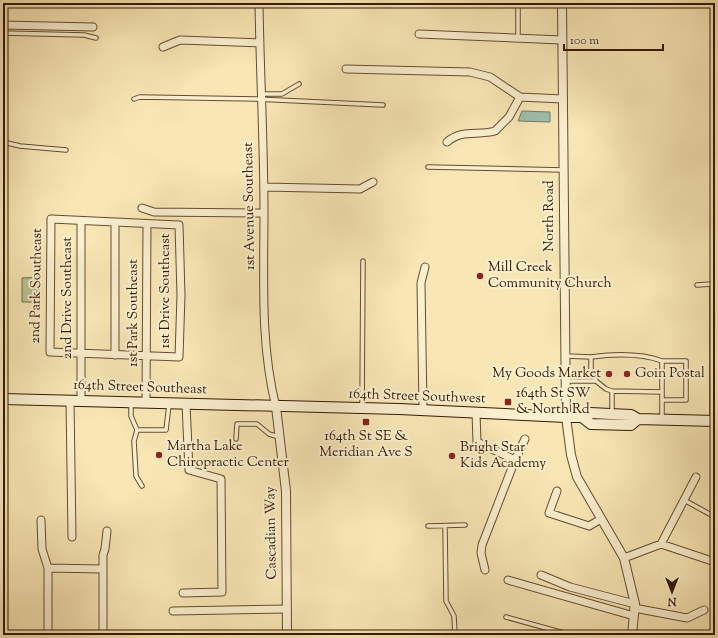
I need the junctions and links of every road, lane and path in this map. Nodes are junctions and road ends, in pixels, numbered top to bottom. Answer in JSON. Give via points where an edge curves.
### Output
{"nodes":[{"id":1,"x":259,"y":3,"type":"edge"},
{"id":2,"x":518,"y":3,"type":"edge"},
{"id":3,"x":562,"y":3,"type":"edge"},
{"id":4,"x":3,"y":26,"type":"edge"},
{"id":5,"x":93,"y":27,"type":"dead end"},
{"id":6,"x":3,"y":33,"type":"edge"},
{"id":7,"x":419,"y":34,"type":"dead end"},
{"id":8,"x":96,"y":38,"type":"dead end"},
{"id":9,"x":518,"y":38,"type":"junction"},
{"id":10,"x":562,"y":40,"type":"junction"},
{"id":11,"x":260,"y":43,"type":"junction"},
{"id":12,"x":162,"y":47,"type":"dead end"},
{"id":13,"x":346,"y":69,"type":"dead end"},
{"id":14,"x":299,"y":84,"type":"dead end"},
{"id":15,"x":261,"y":97,"type":"junction"},
{"id":16,"x":520,"y":97,"type":"junction"},
{"id":17,"x":134,"y":99,"type":"dead end"},
{"id":18,"x":562,"y":99,"type":"junction"},
{"id":19,"x":383,"y":105,"type":"dead end"},
{"id":20,"x":3,"y":142,"type":"edge"},
{"id":21,"x":447,"y":142,"type":"dead end"},
{"id":22,"x":66,"y":150,"type":"dead end"},
{"id":23,"x":428,"y":167,"type":"dead end"},
{"id":24,"x":563,"y":170,"type":"junction"},
{"id":25,"x":373,"y":182,"type":"dead end"},
{"id":26,"x":264,"y":187,"type":"junction"},
{"id":27,"x":142,"y":208,"type":"dead end"},
{"id":28,"x":264,"y":213,"type":"junction"},
{"id":29,"x":81,"y":221,"type":"junction"},
{"id":30,"x":115,"y":222,"type":"junction"},
{"id":31,"x":147,"y":224,"type":"junction"},
{"id":32,"x":363,"y":261,"type":"dead end"},
{"id":33,"x":425,"y":267,"type":"dead end"},
{"id":34,"x":697,"y":284,"type":"dead end"},
{"id":35,"x":713,"y":284,"type":"edge"},
{"id":36,"x":82,"y":354,"type":"junction"},
{"id":37,"x":115,"y":355,"type":"junction"},
{"id":38,"x":147,"y":356,"type":"junction"},
{"id":39,"x":564,"y":356,"type":"junction"},
{"id":40,"x":591,"y":357,"type":"junction"},
{"id":41,"x":662,"y":361,"type":"junction"},
{"id":42,"x":565,"y":381,"type":"junction"},
{"id":43,"x":596,"y":381,"type":"junction"},
{"id":44,"x":612,"y":391,"type":"junction"},
{"id":45,"x":662,"y":392,"type":"junction"},
{"id":46,"x":3,"y":399,"type":"edge"},
{"id":47,"x":70,"y":400,"type":"junction"},
{"id":48,"x":81,"y":400,"type":"junction"},
{"id":49,"x":662,"y":400,"type":"junction"},
{"id":50,"x":131,"y":402,"type":"junction"},
{"id":51,"x":146,"y":402,"type":"junction"},
{"id":52,"x":169,"y":403,"type":"junction"},
{"id":53,"x":186,"y":404,"type":"junction"},
{"id":54,"x":276,"y":407,"type":"junction"},
{"id":55,"x":362,"y":409,"type":"junction"},
{"id":56,"x":423,"y":410,"type":"junction"},
{"id":57,"x":476,"y":413,"type":"junction"},
{"id":58,"x":612,"y":414,"type":"junction"},
{"id":59,"x":566,"y":417,"type":"junction"},
{"id":60,"x":582,"y":417,"type":"junction"},
{"id":61,"x":638,"y":418,"type":"junction"},
{"id":62,"x":662,"y":419,"type":"junction"},
{"id":63,"x":713,"y":421,"type":"edge"},
{"id":64,"x":137,"y":430,"type":"junction"},
{"id":65,"x":279,"y":437,"type":"junction"},
{"id":66,"x":525,"y":438,"type":"dead end"},
{"id":67,"x":236,"y":439,"type":"dead end"},
{"id":68,"x":515,"y":460,"type":"junction"},
{"id":69,"x":696,"y":477,"type":"dead end"},
{"id":70,"x":142,"y":486,"type":"dead end"},
{"id":71,"x":557,"y":491,"type":"dead end"},
{"id":72,"x":684,"y":500,"type":"junction"},
{"id":73,"x":715,"y":517,"type":"edge"},
{"id":74,"x":601,"y":519,"type":"junction"},
{"id":75,"x":41,"y":520,"type":"dead end"},
{"id":76,"x":466,"y":525,"type":"dead end"},
{"id":77,"x":428,"y":526,"type":"dead end"},
{"id":78,"x":446,"y":526,"type":"junction"},
{"id":79,"x":107,"y":531,"type":"dead end"},
{"id":80,"x":72,"y":537,"type":"dead end"},
{"id":81,"x":661,"y":544,"type":"junction"},
{"id":82,"x":624,"y":558,"type":"junction"},
{"id":83,"x":715,"y":562,"type":"edge"},
{"id":84,"x":48,"y":568,"type":"junction"},
{"id":85,"x":102,"y":569,"type":"junction"},
{"id":86,"x":485,"y":570,"type":"dead end"},
{"id":87,"x":541,"y":575,"type":"dead end"},
{"id":88,"x":508,"y":580,"type":"dead end"},
{"id":89,"x":183,"y":593,"type":"dead end"},
{"id":90,"x":287,"y":609,"type":"junction"},
{"id":91,"x":634,"y":610,"type":"junction"},
{"id":92,"x":704,"y":610,"type":"dead end"},
{"id":93,"x":173,"y":611,"type":"dead end"},
{"id":94,"x":506,"y":617,"type":"dead end"},
{"id":95,"x":48,"y":635,"type":"edge"},
{"id":96,"x":103,"y":635,"type":"edge"},
{"id":97,"x":287,"y":635,"type":"edge"},
{"id":98,"x":455,"y":635,"type":"edge"},
{"id":99,"x":571,"y":635,"type":"edge"},
{"id":100,"x":632,"y":635,"type":"edge"}],
"edges":[{"from":1,"to":11,"type":"street","name":"1st Avenue Southeast"},
{"from":2,"to":9,"type":"lane"},
{"from":3,"to":10,"type":"street","name":"North Road"},
{"from":4,"to":5,"type":"street"},
{"from":6,"to":8,"type":"lane","via":[[84,35]]},
{"from":7,"to":9,"type":"street"},
{"from":9,"to":10,"type":"street"},
{"from":10,"to":18,"type":"street","name":"North Road"},
{"from":11,"to":12,"type":"street","via":[[180,40]]},
{"from":11,"to":15,"type":"street","name":"1st Avenue Southeast"},
{"from":13,"to":16,"type":"street","via":[[470,72],[490,77]]},
{"from":14,"to":15,"type":"lane","via":[[282,94]]},
{"from":15,"to":17,"type":"lane"},
{"from":15,"to":19,"type":"lane"},
{"from":15,"to":26,"type":"street","name":"1st Avenue Southeast"},
{"from":16,"to":18,"type":"street"},
{"from":16,"to":21,"type":"street","via":[[509,117],[495,132],[463,134]]},
{"from":18,"to":24,"type":"street","name":"North Road"},
{"from":20,"to":22,"type":"lane"},
{"from":23,"to":24,"type":"lane"},
{"from":24,"to":39,"type":"street","name":"North Road"},
{"from":25,"to":26,"type":"street","via":[[360,189]]},
{"from":26,"to":28,"type":"street","name":"1st Avenue Southeast"},
{"from":27,"to":28,"type":"street","via":[[154,212]]},
{"from":28,"to":54,"type":"street","name":"1st Avenue Southeast","via":[[265,344],[268,376]]},
{"from":29,"to":30,"type":"street"},
{"from":29,"to":36,"type":"street","name":"2nd Drive Southeast"},
{"from":29,"to":36,"type":"street","name":"2nd Park Southeast","via":[[51,219],[50,352]]},
{"from":30,"to":31,"type":"street"},
{"from":30,"to":37,"type":"street"},
{"from":31,"to":38,"type":"street","name":"1st Park Southeast"},
{"from":31,"to":38,"type":"street","name":"1st Drive Southeast","via":[[179,225],[181,295],[179,357]]},
{"from":32,"to":55,"type":"lane"},
{"from":33,"to":56,"type":"street","via":[[421,283]]},
{"from":34,"to":35,"type":"lane"},
{"from":35,"to":63,"type":"lane"},
{"from":36,"to":37,"type":"street"},
{"from":36,"to":48,"type":"street","name":"2nd Drive Southeast"},
{"from":37,"to":38,"type":"street"},
{"from":38,"to":51,"type":"street","name":"1st Park Southeast"},
{"from":39,"to":40,"type":"lane"},
{"from":39,"to":42,"type":"street","name":"North Road"},
{"from":40,"to":41,"type":"lane","via":[[634,356]]},
{"from":40,"to":43,"type":"lane","via":[[591,371]]},
{"from":41,"to":45,"type":"lane"},
{"from":41,"to":49,"type":"lane","via":[[686,361],[686,400]]},
{"from":42,"to":43,"type":"lane"},
{"from":42,"to":59,"type":"street","name":"North Road"},
{"from":43,"to":44,"type":"lane"},
{"from":44,"to":45,"type":"lane"},
{"from":44,"to":58,"type":"lane"},
{"from":45,"to":49,"type":"lane"},
{"from":46,"to":47,"type":"main road","name":"164th Street Southeast"},
{"from":47,"to":48,"type":"main road","name":"164th Street Southeast"},
{"from":47,"to":80,"type":"street"},
{"from":48,"to":50,"type":"main road","name":"164th Street Southeast"},
{"from":49,"to":62,"type":"lane"},
{"from":50,"to":51,"type":"main road","name":"164th Street Southeast"},
{"from":50,"to":64,"type":"lane","via":[[131,416]]},
{"from":51,"to":52,"type":"main road","name":"164th Street Southeast"},
{"from":52,"to":53,"type":"main road","name":"164th Street Southeast"},
{"from":52,"to":64,"type":"lane","via":[[166,430]]},
{"from":53,"to":54,"type":"main road","name":"164th Street Southeast"},
{"from":53,"to":89,"type":"street","via":[[189,470],[221,479],[222,592]]},
{"from":54,"to":55,"type":"main road","name":"164th Street Southwest"},
{"from":54,"to":65,"type":"street","name":"Cascadian Way"},
{"from":55,"to":56,"type":"main road","name":"164th Street Southwest"},
{"from":56,"to":57,"type":"main road","name":"164th Street Southwest"},
{"from":57,"to":59,"type":"main road","name":"164th Street Southwest"},
{"from":57,"to":68,"type":"street","via":[[477,442]]},
{"from":58,"to":60,"type":"main road","name":"164th Street Southwest","via":[[590,413]]},
{"from":58,"to":61,"type":"main road","name":"164th Street Southwest"},
{"from":59,"to":60,"type":"main road","name":"164th Street Southwest"},
{"from":59,"to":74,"type":"street","name":"North Road","via":[[576,477]]},
{"from":60,"to":61,"type":"main road","name":"164th Street Southwest","via":[[591,424],[631,425]]},
{"from":61,"to":62,"type":"main road","name":"164th Street Southwest"},
{"from":62,"to":63,"type":"main road","name":"164th Street Southwest"},
{"from":64,"to":70,"type":"lane","via":[[134,441],[136,476]]},
{"from":65,"to":67,"type":"lane","via":[[269,434],[258,424],[237,424]]},
{"from":65,"to":90,"type":"street","name":"Cascadian Way","via":[[286,491]]},
{"from":66,"to":68,"type":"street"},
{"from":68,"to":86,"type":"street","via":[[482,545]]},
{"from":69,"to":72,"type":"street"},
{"from":71,"to":74,"type":"street","via":[[549,513],[589,526]]},
{"from":72,"to":73,"type":"lane"},
{"from":72,"to":81,"type":"street"},
{"from":74,"to":82,"type":"street","name":"North Road"},
{"from":75,"to":84,"type":"street","via":[[42,549]]},
{"from":76,"to":78,"type":"lane"},
{"from":77,"to":78,"type":"lane"},
{"from":78,"to":98,"type":"lane","via":[[446,601],[454,616]]},
{"from":79,"to":85,"type":"street"},
{"from":81,"to":82,"type":"street"},
{"from":81,"to":83,"type":"street"},
{"from":82,"to":91,"type":"street","name":"North Road"},
{"from":84,"to":85,"type":"street"},
{"from":84,"to":95,"type":"street"},
{"from":85,"to":96,"type":"street"},
{"from":87,"to":91,"type":"street"},
{"from":88,"to":91,"type":"street"},
{"from":90,"to":93,"type":"street"},
{"from":90,"to":97,"type":"street","name":"Cascadian Way"},
{"from":91,"to":92,"type":"street","via":[[687,618]]},
{"from":91,"to":100,"type":"street","name":"North Road"},
{"from":94,"to":99,"type":"lane"}]}
